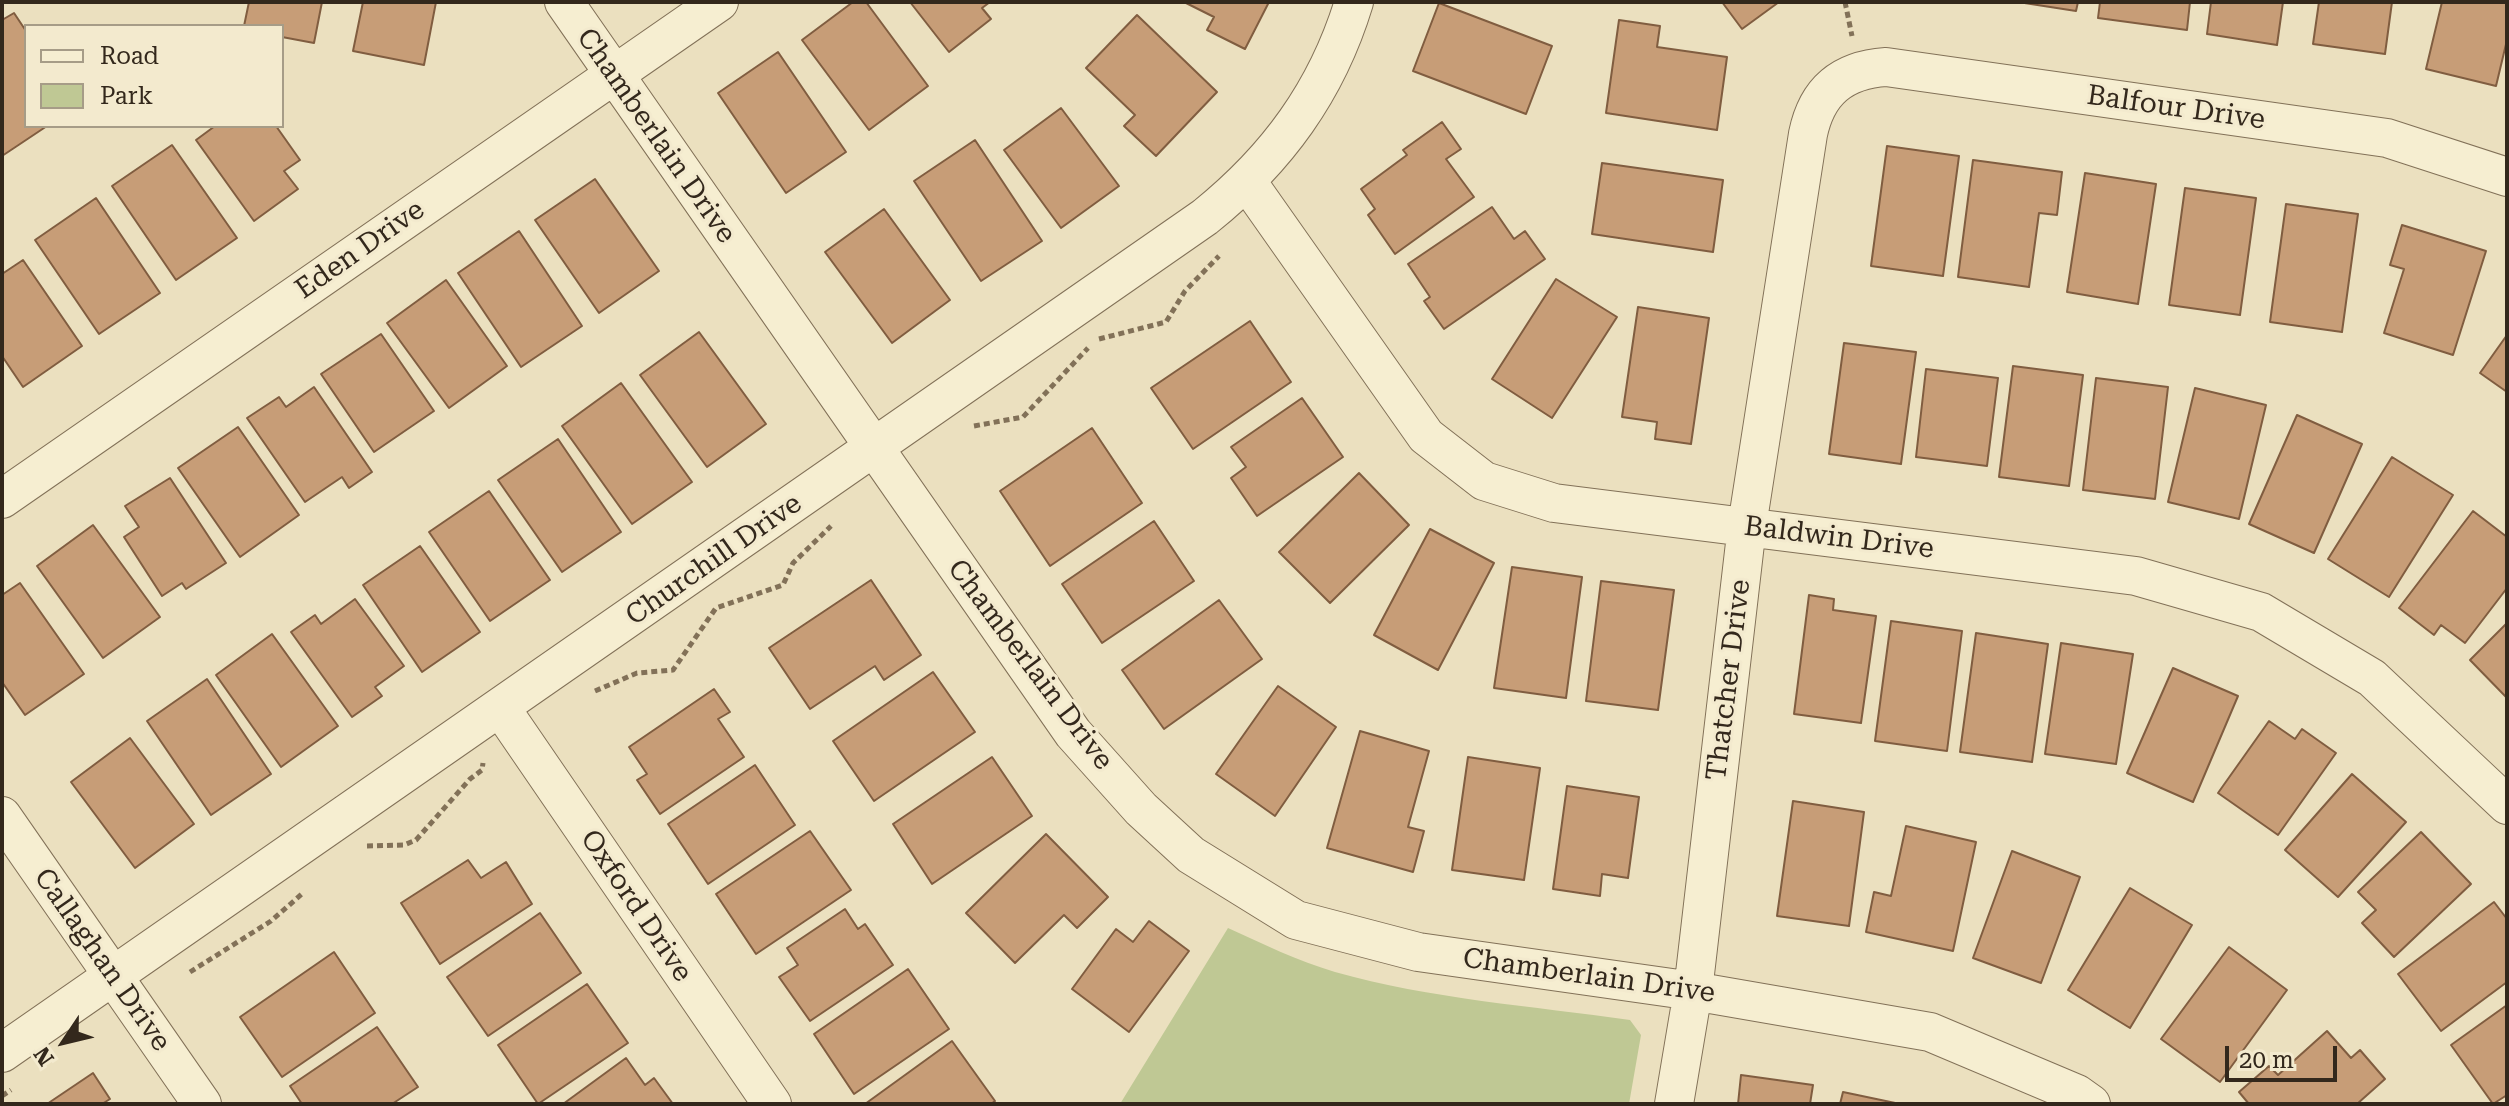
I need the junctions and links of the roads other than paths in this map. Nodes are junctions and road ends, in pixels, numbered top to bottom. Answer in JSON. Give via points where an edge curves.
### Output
{"nodes":[{"id":1,"x":564,"y":2,"type":"edge"},
{"id":2,"x":719,"y":2,"type":"edge"},
{"id":3,"x":1354,"y":2,"type":"edge"},
{"id":4,"x":612,"y":74,"type":"junction"},
{"id":5,"x":1842,"y":77,"type":"joint"},
{"id":6,"x":2507,"y":177,"type":"edge"},
{"id":7,"x":1248,"y":183,"type":"junction"},
{"id":8,"x":874,"y":449,"type":"junction"},
{"id":9,"x":2,"y":499,"type":"edge"},
{"id":10,"x":1747,"y":526,"type":"junction"},
{"id":11,"x":500,"y":707,"type":"junction"},
{"id":12,"x":2507,"y":805,"type":"edge"},
{"id":13,"x":2,"y":816,"type":"edge"},
{"id":14,"x":113,"y":975,"type":"junction"},
{"id":15,"x":1693,"y":991,"type":"junction"},
{"id":16,"x":2,"y":1053,"type":"edge"},
{"id":17,"x":202,"y":1104,"type":"edge"},
{"id":18,"x":772,"y":1104,"type":"edge"},
{"id":19,"x":1674,"y":1104,"type":"edge"},
{"id":20,"x":2091,"y":1104,"type":"edge"}],
"edges":[{"from":1,"to":4,"type":"street","name":"Chamberlain Drive"},
{"from":2,"to":4,"type":"street","name":"Eden Drive"},
{"from":3,"to":7,"type":"street","name":"Churchill Drive","via":[[1308,109]]},
{"from":4,"to":8,"type":"street","name":"Chamberlain Drive"},
{"from":4,"to":9,"type":"street","name":"Eden Drive"},
{"from":5,"to":6,"type":"street","name":"Balfour Drive","via":[[1863,68],[1886,67],[2387,138]]},
{"from":5,"to":10,"type":"street","name":"Thatcher Drive","via":[[1824,92],[1808,134]]},
{"from":7,"to":8,"type":"street","name":"Churchill Drive"},
{"from":7,"to":10,"type":"street","name":"Baldwin Drive","via":[[1426,436],[1484,481],[1554,503]]},
{"from":8,"to":11,"type":"street","name":"Churchill Drive"},
{"from":8,"to":15,"type":"street","name":"Chamberlain Drive","via":[[1073,733],[1191,855],[1296,920],[1418,952]]},
{"from":10,"to":12,"type":"street","name":"Baldwin Drive","via":[[2136,576],[2261,612],[2372,678]]},
{"from":10,"to":15,"type":"street","name":"Thatcher Drive"},
{"from":11,"to":14,"type":"street","name":"Churchill Drive"},
{"from":11,"to":18,"type":"street","name":"Oxford Drive"},
{"from":13,"to":14,"type":"street","name":"Callaghan Drive"},
{"from":14,"to":16,"type":"street","name":"Churchill Drive"},
{"from":14,"to":17,"type":"street","name":"Callaghan Drive"},
{"from":15,"to":19,"type":"street","name":"Thatcher Drive"},
{"from":15,"to":20,"type":"street","name":"Chamberlain Drive","via":[[1930,1032]]}]}
